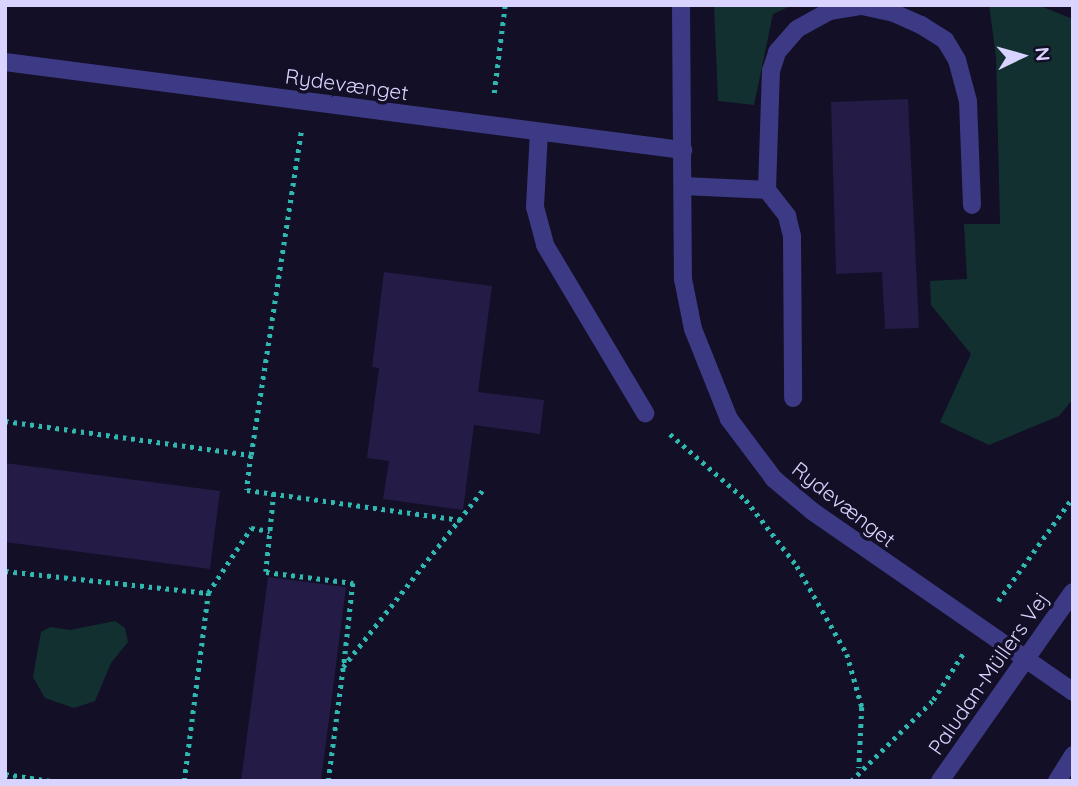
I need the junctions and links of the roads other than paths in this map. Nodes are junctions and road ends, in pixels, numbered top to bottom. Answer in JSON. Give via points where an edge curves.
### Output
{"nodes":[{"id":1,"x":681,"y":5,"type":"edge"},
{"id":2,"x":5,"y":62,"type":"edge"},
{"id":3,"x":539,"y":132,"type":"junction"},
{"id":4,"x":683,"y":150,"type":"junction"},
{"id":5,"x":683,"y":186,"type":"junction"},
{"id":6,"x":767,"y":190,"type":"junction"},
{"id":7,"x":972,"y":205,"type":"dead end"},
{"id":8,"x":793,"y":398,"type":"dead end"},
{"id":9,"x":645,"y":413,"type":"road end"},
{"id":10,"x":1073,"y":592,"type":"edge"},
{"id":11,"x":1025,"y":658,"type":"junction"},
{"id":12,"x":1073,"y":692,"type":"edge"},
{"id":13,"x":1073,"y":755,"type":"edge"},
{"id":14,"x":940,"y":781,"type":"edge"},
{"id":15,"x":1056,"y":781,"type":"edge"}],
"edges":[{"from":1,"to":4,"type":"street","name":"Rydevænget"},
{"from":2,"to":3,"type":"street","name":"Rydevænget"},
{"from":3,"to":4,"type":"street","name":"Rydevænget"},
{"from":3,"to":9,"type":"street","via":[[535,207],[545,245]]},
{"from":4,"to":5,"type":"street","name":"Rydevænget"},
{"from":5,"to":6,"type":"street"},
{"from":5,"to":11,"type":"street","name":"Rydevænget","via":[[683,279],[693,329],[729,419],[774,479],[812,511]]},
{"from":6,"to":7,"type":"street","via":[[771,71],[777,52],[797,30],[829,11],[862,6],[921,25],[945,40],[957,60],[968,101]]},
{"from":6,"to":8,"type":"street","via":[[779,201],[792,236]]},
{"from":10,"to":11,"type":"street","name":"Paludan-Müllers Vej"},
{"from":11,"to":12,"type":"street","name":"Rydevænget"},
{"from":11,"to":14,"type":"street","name":"Paludan-Müllers Vej"},
{"from":13,"to":15,"type":"street"}]}
